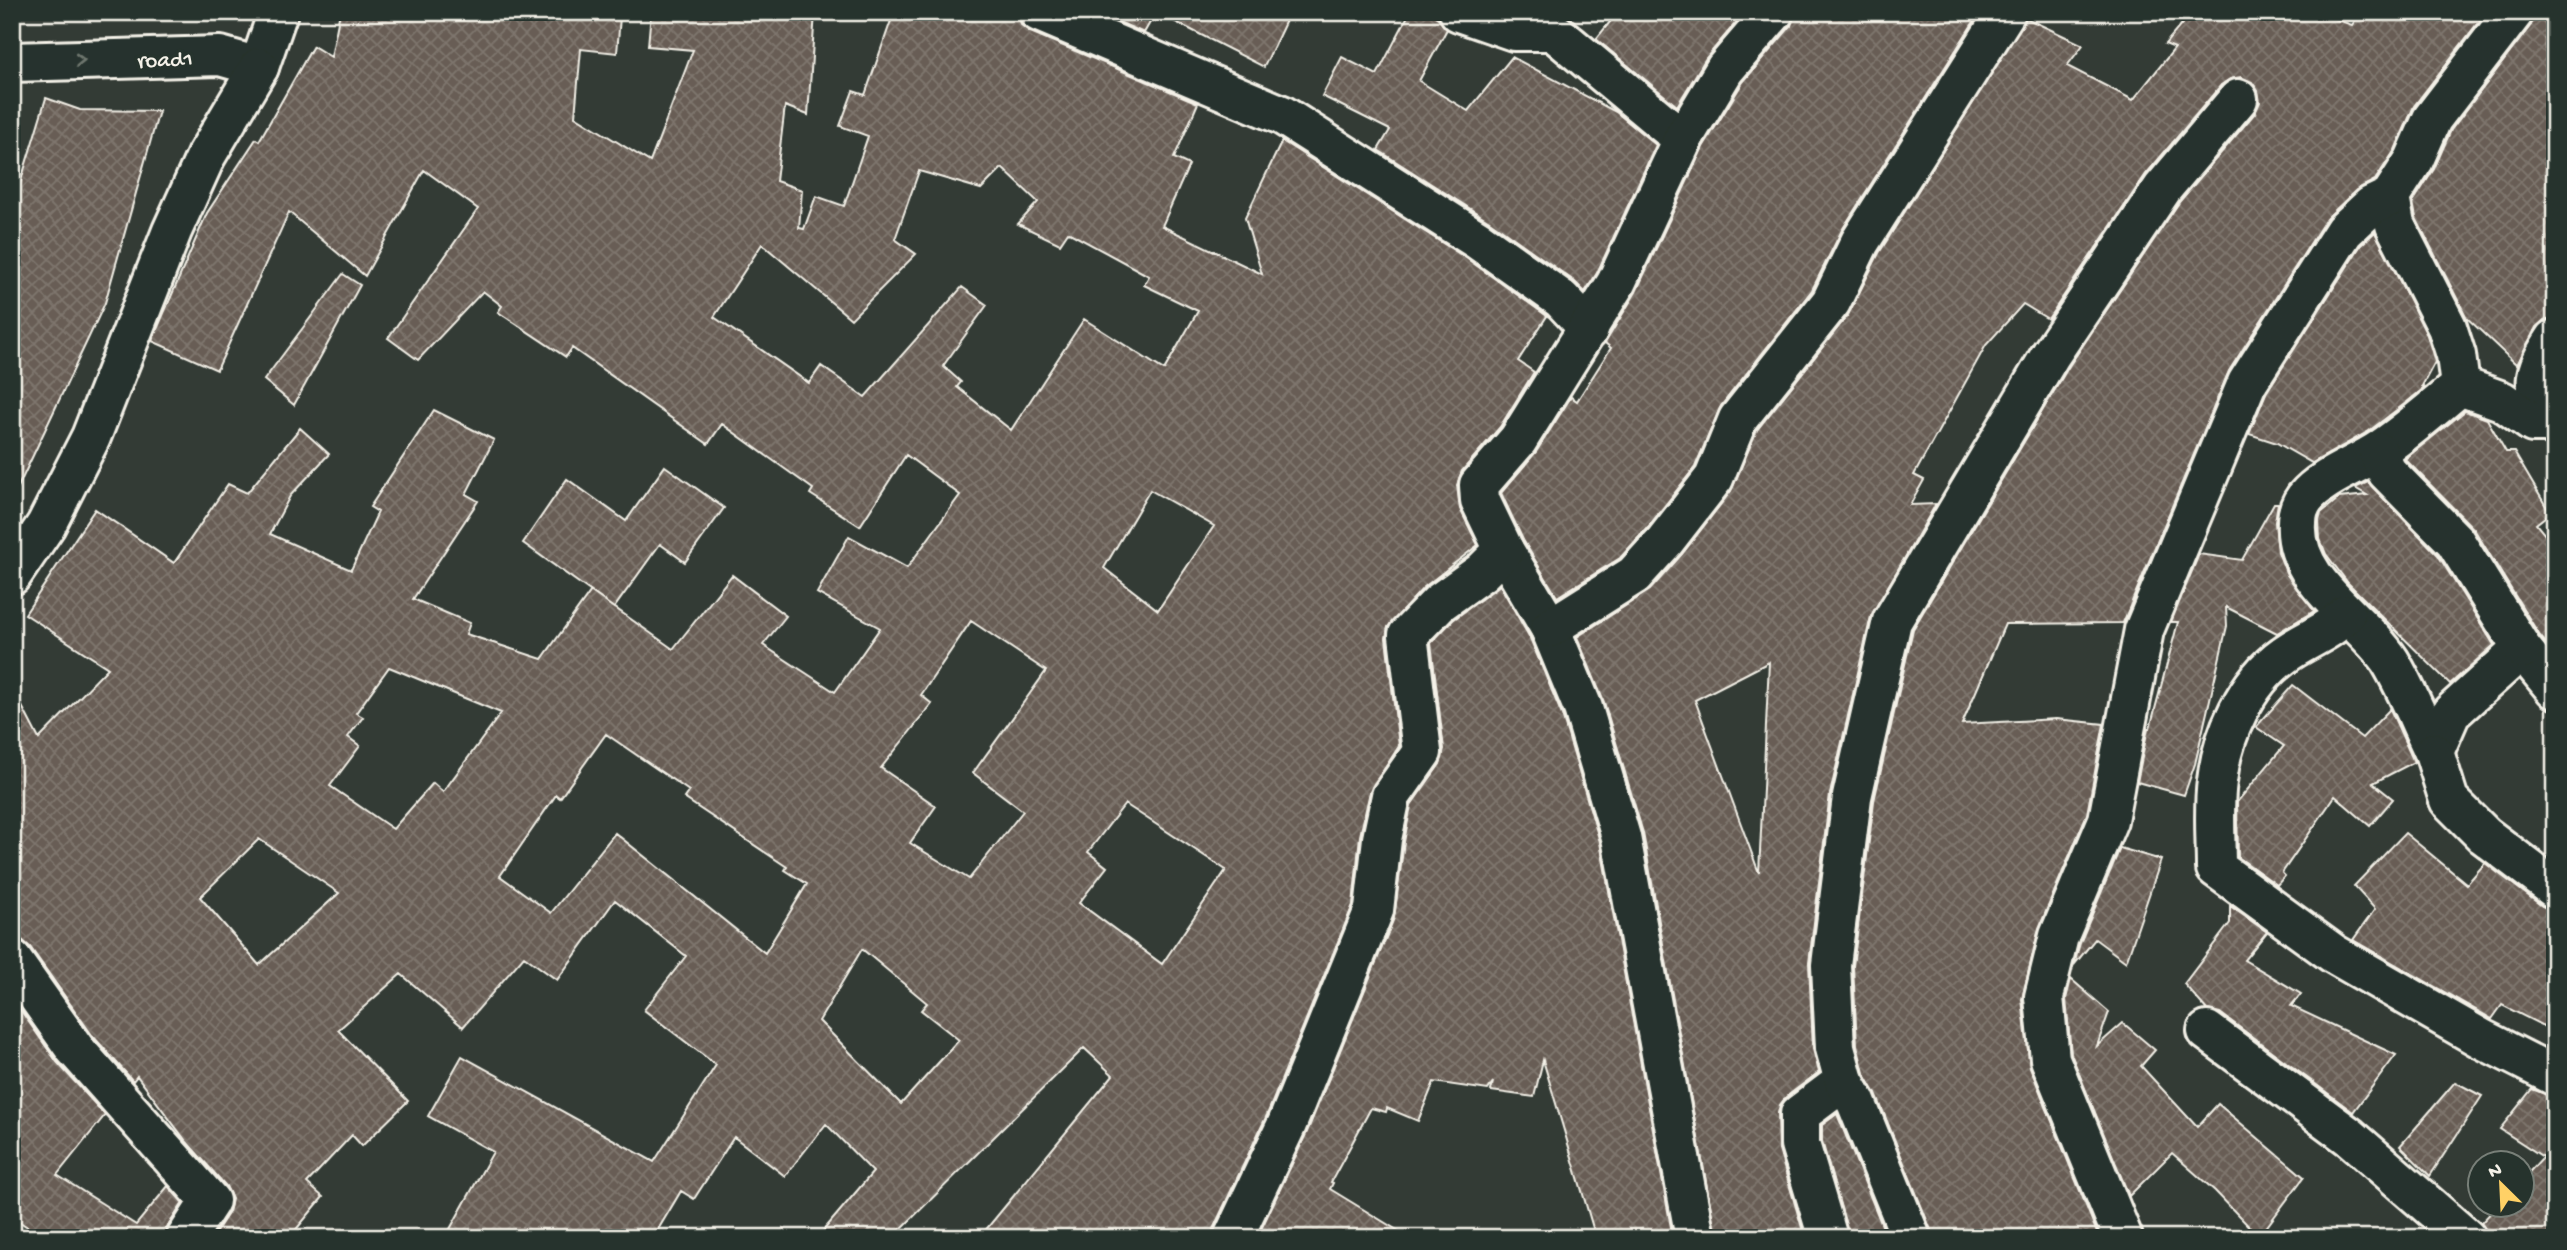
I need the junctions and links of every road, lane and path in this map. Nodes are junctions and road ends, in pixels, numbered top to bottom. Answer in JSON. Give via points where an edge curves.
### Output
{"nodes":[{"id":1,"x":278,"y":12,"type":"edge"},
{"id":2,"x":1039,"y":12,"type":"edge"},
{"id":3,"x":1459,"y":12,"type":"edge"},
{"id":4,"x":1774,"y":12,"type":"edge"},
{"id":5,"x":2006,"y":12,"type":"edge"},
{"id":6,"x":2514,"y":12,"type":"edge"},
{"id":7,"x":12,"y":62,"type":"edge"},
{"id":8,"x":259,"y":67,"type":"junction"},
{"id":9,"x":2238,"y":99,"type":"dead end"},
{"id":10,"x":1684,"y":137,"type":"junction"},
{"id":11,"x":2390,"y":198,"type":"junction"},
{"id":12,"x":1589,"y":329,"type":"junction"},
{"id":13,"x":2555,"y":339,"type":"edge"},
{"id":14,"x":2460,"y":386,"type":"junction"},
{"id":15,"x":2554,"y":425,"type":"edge"},
{"id":16,"x":2378,"y":452,"type":"junction"},
{"id":17,"x":1504,"y":550,"type":"junction"},
{"id":18,"x":12,"y":575,"type":"edge"},
{"id":19,"x":2346,"y":614,"type":"junction"},
{"id":20,"x":1550,"y":628,"type":"junction"},
{"id":21,"x":2522,"y":649,"type":"junction"},
{"id":22,"x":2555,"y":689,"type":"edge"},
{"id":23,"x":2434,"y":752,"type":"junction"},
{"id":24,"x":2555,"y":888,"type":"edge"},
{"id":25,"x":12,"y":960,"type":"edge"},
{"id":26,"x":2207,"y":1031,"type":"dead end"},
{"id":27,"x":2555,"y":1076,"type":"edge"},
{"id":28,"x":1844,"y":1081,"type":"junction"},
{"id":29,"x":186,"y":1238,"type":"edge"},
{"id":30,"x":1233,"y":1238,"type":"edge"},
{"id":31,"x":1695,"y":1238,"type":"edge"},
{"id":32,"x":1828,"y":1238,"type":"edge"},
{"id":33,"x":1911,"y":1238,"type":"edge"},
{"id":34,"x":2123,"y":1238,"type":"edge"},
{"id":35,"x":2466,"y":1238,"type":"edge"}],
"edges":[{"from":1,"to":8,"type":"street"},
{"from":2,"to":12,"type":"street","via":[[1282,116],[1479,240],[1561,299]]},
{"from":3,"to":10,"type":"street","via":[[1514,31],[1553,31]]},
{"from":4,"to":10,"type":"street","via":[[1725,69]]},
{"from":5,"to":20,"type":"street","via":[[1860,242],[1831,302],[1738,419],[1714,478],[1634,575]]},
{"from":6,"to":11,"type":"street","via":[[2432,119]]},
{"from":7,"to":8,"type":"street","name":"road1","one_way":true,"via":[[220,57]]},
{"from":8,"to":18,"type":"street","via":[[206,156],[92,437],[46,525]]},
{"from":9,"to":28,"type":"street","via":[[2163,188],[2051,354],[1892,621],[1853,797],[1831,965],[1836,1048]]},
{"from":10,"to":12,"type":"street","via":[[1616,283]]},
{"from":11,"to":14,"type":"street","via":[[2395,225],[2446,327]]},
{"from":11,"to":34,"type":"street","via":[[2371,206],[2344,231],[2247,383],[2144,630],[2108,820],[2059,936],[2044,996],[2050,1059]]},
{"from":12,"to":17,"type":"street","via":[[1518,440],[1479,485],[1479,500]]},
{"from":13,"to":15,"type":"street","via":[[2538,365],[2536,388]]},
{"from":14,"to":15,"type":"street","via":[[2502,401],[2533,423]]},
{"from":14,"to":16,"type":"street"},
{"from":16,"to":19,"type":"street","via":[[2343,468],[2305,497],[2298,511],[2296,535],[2302,553],[2316,580]]},
{"from":16,"to":21,"type":"street","via":[[2387,472],[2455,541]]},
{"from":17,"to":20,"type":"street"},
{"from":17,"to":30,"type":"street","via":[[1408,635],[1422,752],[1391,796],[1374,910],[1287,1124]]},
{"from":19,"to":23,"type":"street","via":[[2389,660]]},
{"from":19,"to":27,"type":"street","via":[[2333,628],[2274,663],[2242,704],[2224,747],[2217,782],[2216,868],[2334,954]]},
{"from":20,"to":31,"type":"street","via":[[1583,708],[1621,838]]},
{"from":21,"to":22,"type":"street"},
{"from":21,"to":23,"type":"street","via":[[2451,713]]},
{"from":23,"to":24,"type":"street","via":[[2449,800],[2484,835]]},
{"from":25,"to":29,"type":"street","via":[[75,1049],[210,1200]]},
{"from":26,"to":35,"type":"street","via":[[2350,1137]]},
{"from":28,"to":32,"type":"street","via":[[1800,1114],[1800,1144]]},
{"from":28,"to":33,"type":"street"}]}
